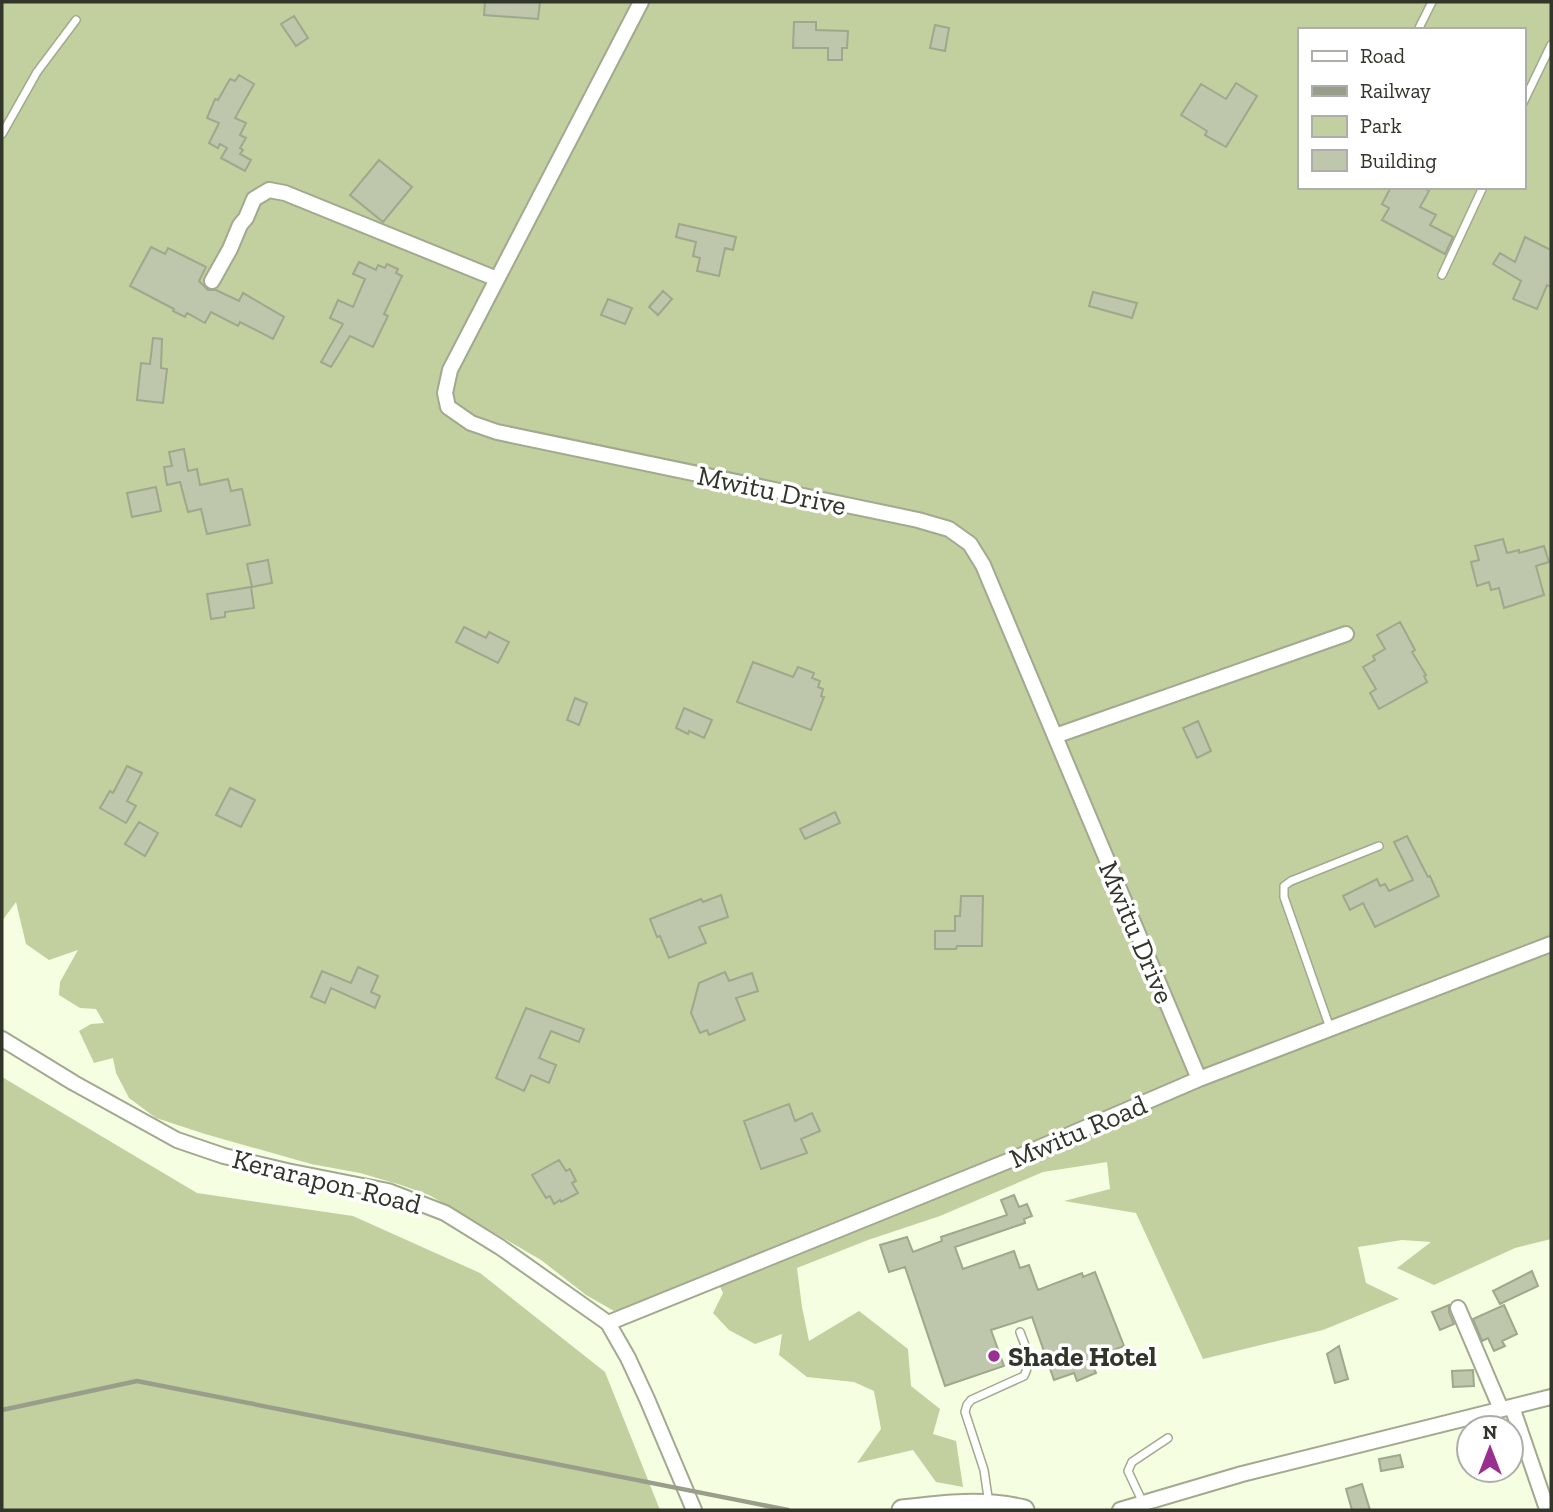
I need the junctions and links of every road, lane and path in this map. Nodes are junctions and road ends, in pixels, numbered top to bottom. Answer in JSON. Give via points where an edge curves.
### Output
{"nodes":[{"id":1,"x":641,"y":2,"type":"edge"},
{"id":2,"x":1433,"y":2,"type":"edge"},
{"id":3,"x":76,"y":20,"type":"dead end"},
{"id":4,"x":1419,"y":28,"type":"edge"},
{"id":5,"x":1551,"y":45,"type":"edge"},
{"id":6,"x":1525,"y":99,"type":"edge"},
{"id":7,"x":2,"y":134,"type":"edge"},
{"id":8,"x":1482,"y":189,"type":"edge"},
{"id":9,"x":1442,"y":275,"type":"dead end"},
{"id":10,"x":497,"y":279,"type":"junction"},
{"id":11,"x":212,"y":281,"type":"dead end"},
{"id":12,"x":1346,"y":634,"type":"dead end"},
{"id":13,"x":1055,"y":736,"type":"junction"},
{"id":14,"x":1379,"y":846,"type":"dead end"},
{"id":15,"x":1551,"y":944,"type":"edge"},
{"id":16,"x":1330,"y":1029,"type":"junction"},
{"id":17,"x":2,"y":1039,"type":"edge"},
{"id":18,"x":1199,"y":1079,"type":"junction"},
{"id":19,"x":1458,"y":1308,"type":"dead end"},
{"id":20,"x":608,"y":1323,"type":"junction"},
{"id":21,"x":1020,"y":1332,"type":"dead end"},
{"id":22,"x":1551,"y":1397,"type":"edge"},
{"id":23,"x":1507,"y":1408,"type":"junction"},
{"id":24,"x":1168,"y":1438,"type":"dead end"},
{"id":25,"x":1143,"y":1503,"type":"junction"},
{"id":26,"x":989,"y":1504,"type":"junction"},
{"id":27,"x":1551,"y":1507,"type":"edge"},
{"id":28,"x":694,"y":1510,"type":"edge"},
{"id":29,"x":902,"y":1510,"type":"edge"},
{"id":30,"x":1024,"y":1510,"type":"edge"},
{"id":31,"x":1120,"y":1510,"type":"edge"}],
"edges":[{"from":1,"to":10,"type":"street","name":"Mwitu Drive"},
{"from":2,"to":4,"type":"lane"},
{"from":3,"to":7,"type":"lane","via":[[37,72]]},
{"from":5,"to":6,"type":"lane"},
{"from":8,"to":9,"type":"lane"},
{"from":10,"to":11,"type":"street","via":[[269,190],[254,199]]},
{"from":10,"to":13,"type":"street","name":"Mwitu Drive","via":[[450,370],[445,393],[448,407],[471,423],[497,432],[948,529],[970,544],[984,565]]},
{"from":12,"to":13,"type":"street"},
{"from":13,"to":18,"type":"street","name":"Mwitu Drive"},
{"from":14,"to":16,"type":"lane","via":[[1284,886]]},
{"from":15,"to":16,"type":"street","name":"Mwitu Road"},
{"from":16,"to":18,"type":"street","name":"Mwitu Road"},
{"from":17,"to":20,"type":"street","name":"Kerarapon Road","via":[[177,1140],[224,1156],[388,1191],[445,1213]]},
{"from":18,"to":20,"type":"street","name":"Mwitu Road"},
{"from":19,"to":23,"type":"street"},
{"from":20,"to":28,"type":"street","name":"Kerarapon Road","via":[[647,1399]]},
{"from":21,"to":26,"type":"lane","via":[[1030,1359],[1024,1376],[971,1399],[965,1412],[984,1470]]},
{"from":22,"to":23,"type":"street"},
{"from":23,"to":25,"type":"street"},
{"from":23,"to":27,"type":"street","via":[[1546,1506]]},
{"from":24,"to":25,"type":"lane","via":[[1132,1462],[1128,1471]]},
{"from":25,"to":31,"type":"street"},
{"from":26,"to":29,"type":"main road"},
{"from":26,"to":30,"type":"main road"}]}
